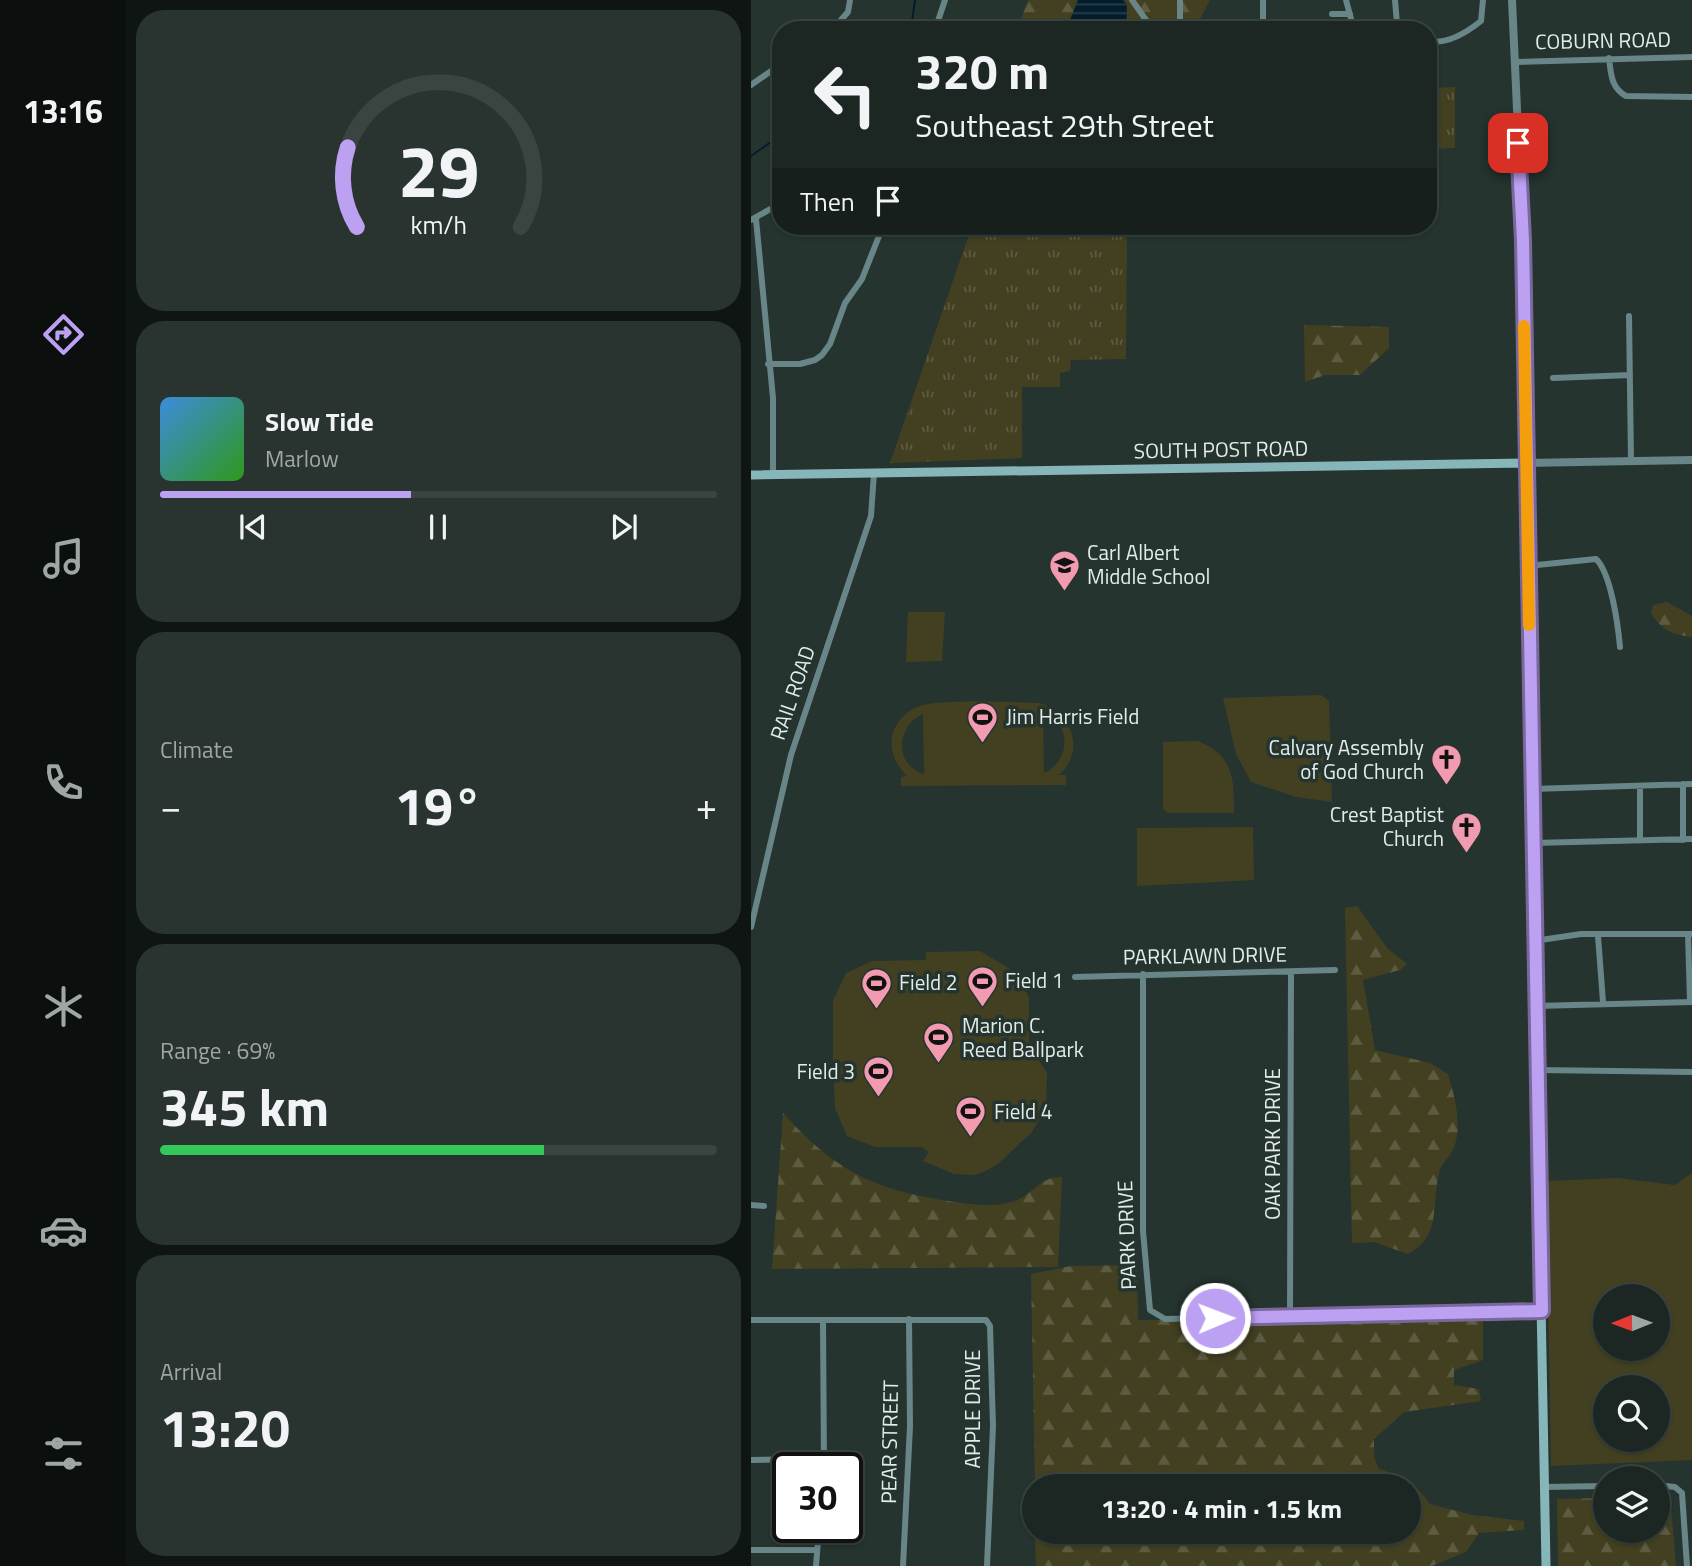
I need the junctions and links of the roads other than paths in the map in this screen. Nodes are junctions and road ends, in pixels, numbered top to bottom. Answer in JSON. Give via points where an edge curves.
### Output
{"nodes":[{"id":1,"x":850,"y":0,"type":"edge"},
{"id":2,"x":945,"y":0,"type":"edge"},
{"id":3,"x":1132,"y":0,"type":"edge"},
{"id":4,"x":1180,"y":0,"type":"edge"},
{"id":5,"x":1263,"y":0,"type":"edge"},
{"id":6,"x":1346,"y":0,"type":"edge"},
{"id":7,"x":1395,"y":0,"type":"edge"},
{"id":8,"x":1483,"y":0,"type":"edge"},
{"id":9,"x":1512,"y":0,"type":"edge"},
{"id":10,"x":1332,"y":14,"type":"dead end"},
{"id":11,"x":1350,"y":14,"type":"junction"},
{"id":12,"x":840,"y":21,"type":"edge"},
{"id":13,"x":938,"y":21,"type":"edge"},
{"id":14,"x":1147,"y":21,"type":"edge"},
{"id":15,"x":1180,"y":21,"type":"edge"},
{"id":16,"x":1263,"y":21,"type":"edge"},
{"id":17,"x":1352,"y":21,"type":"edge"},
{"id":18,"x":1397,"y":21,"type":"edge"},
{"id":19,"x":1437,"y":41,"type":"edge"},
{"id":20,"x":1692,"y":57,"type":"edge"},
{"id":21,"x":1609,"y":58,"type":"junction"},
{"id":22,"x":1514,"y":62,"type":"junction"},
{"id":23,"x":772,"y":70,"type":"edge"},
{"id":24,"x":751,"y":85,"type":"edge"},
{"id":25,"x":1692,"y":97,"type":"edge"},
{"id":26,"x":772,"y":208,"type":"edge"},
{"id":27,"x":753,"y":219,"type":"edge"},
{"id":28,"x":879,"y":235,"type":"edge"},
{"id":29,"x":1629,"y":316,"type":"dead end"},
{"id":30,"x":769,"y":364,"type":"junction"},
{"id":31,"x":1630,"y":375,"type":"junction"},
{"id":32,"x":1553,"y":379,"type":"dead end"},
{"id":33,"x":1631,"y":460,"type":"junction"},
{"id":34,"x":1692,"y":460,"type":"edge"},
{"id":35,"x":1525,"y":463,"type":"junction"},
{"id":36,"x":874,"y":473,"type":"junction"},
{"id":37,"x":773,"y":474,"type":"junction"},
{"id":38,"x":751,"y":475,"type":"edge"},
{"id":39,"x":1527,"y":566,"type":"junction"},
{"id":40,"x":1620,"y":647,"type":"dead end"},
{"id":41,"x":1692,"y":784,"type":"edge"},
{"id":42,"x":1683,"y":785,"type":"junction"},
{"id":43,"x":1640,"y":786,"type":"junction"},
{"id":44,"x":1532,"y":789,"type":"junction"},
{"id":45,"x":1692,"y":839,"type":"edge"},
{"id":46,"x":1683,"y":840,"type":"junction"},
{"id":47,"x":1640,"y":841,"type":"junction"},
{"id":48,"x":1533,"y":843,"type":"junction"},
{"id":49,"x":751,"y":927,"type":"edge"},
{"id":50,"x":1690,"y":934,"type":"edge"},
{"id":51,"x":1598,"y":936,"type":"junction"},
{"id":52,"x":1534,"y":941,"type":"junction"},
{"id":53,"x":1335,"y":970,"type":"dead end"},
{"id":54,"x":1291,"y":972,"type":"junction"},
{"id":55,"x":1143,"y":974,"type":"junction"},
{"id":56,"x":1075,"y":977,"type":"dead end"},
{"id":57,"x":1603,"y":1002,"type":"junction"},
{"id":58,"x":1691,"y":1002,"type":"edge"},
{"id":59,"x":1535,"y":1006,"type":"junction"},
{"id":60,"x":1537,"y":1070,"type":"junction"},
{"id":61,"x":1692,"y":1072,"type":"edge"},
{"id":62,"x":751,"y":1205,"type":"edge"},
{"id":63,"x":764,"y":1206,"type":"dead end"},
{"id":64,"x":1542,"y":1311,"type":"junction"},
{"id":65,"x":1290,"y":1317,"type":"junction"},
{"id":66,"x":909,"y":1319,"type":"junction"},
{"id":67,"x":751,"y":1320,"type":"edge"},
{"id":68,"x":823,"y":1321,"type":"junction"},
{"id":69,"x":824,"y":1452,"type":"edge"},
{"id":70,"x":751,"y":1460,"type":"edge"},
{"id":71,"x":772,"y":1460,"type":"edge"},
{"id":72,"x":1593,"y":1486,"type":"edge"},
{"id":73,"x":1670,"y":1486,"type":"edge"},
{"id":74,"x":1544,"y":1487,"type":"junction"},
{"id":75,"x":816,"y":1543,"type":"edge"},
{"id":76,"x":751,"y":1550,"type":"edge"},
{"id":77,"x":815,"y":1550,"type":"junction"},
{"id":78,"x":816,"y":1566,"type":"edge"},
{"id":79,"x":903,"y":1566,"type":"edge"},
{"id":80,"x":987,"y":1566,"type":"edge"},
{"id":81,"x":1545,"y":1566,"type":"edge"},
{"id":82,"x":1687,"y":1566,"type":"edge"}],
"edges":[{"from":1,"to":12,"type":"street"},
{"from":2,"to":13,"type":"street"},
{"from":3,"to":14,"type":"street"},
{"from":4,"to":15,"type":"street"},
{"from":5,"to":16,"type":"street"},
{"from":6,"to":11,"type":"street"},
{"from":7,"to":18,"type":"street"},
{"from":8,"to":19,"type":"street","via":[[1481,21],[1448,40]]},
{"from":9,"to":22,"type":"street"},
{"from":10,"to":11,"type":"street"},
{"from":11,"to":17,"type":"street"},
{"from":20,"to":21,"type":"street","name":"COBURN ROAD"},
{"from":21,"to":22,"type":"street","name":"COBURN ROAD"},
{"from":21,"to":25,"type":"street","via":[[1612,81],[1625,96]]},
{"from":22,"to":35,"type":"street","via":[[1523,240]]},
{"from":23,"to":24,"type":"street"},
{"from":26,"to":27,"type":"street"},
{"from":27,"to":30,"type":"street"},
{"from":28,"to":30,"type":"street","via":[[822,355],[800,364]]},
{"from":29,"to":31,"type":"street"},
{"from":30,"to":37,"type":"street"},
{"from":31,"to":32,"type":"street"},
{"from":31,"to":33,"type":"street"},
{"from":33,"to":34,"type":"street","name":"SOUTH POST ROAD"},
{"from":33,"to":35,"type":"street","name":"SOUTH POST ROAD"},
{"from":35,"to":36,"type":"main road","name":"SOUTH POST ROAD"},
{"from":35,"to":39,"type":"main road"},
{"from":36,"to":37,"type":"main road","name":"SOUTH POST ROAD"},
{"from":36,"to":49,"type":"street","name":"RAIL ROAD","via":[[871,516],[791,755]]},
{"from":37,"to":38,"type":"main road","name":"SOUTH POST ROAD"},
{"from":39,"to":40,"type":"street","via":[[1596,559],[1607,580]]},
{"from":39,"to":44,"type":"main road"},
{"from":41,"to":42,"type":"street"},
{"from":42,"to":43,"type":"street"},
{"from":42,"to":46,"type":"street"},
{"from":43,"to":44,"type":"street"},
{"from":43,"to":47,"type":"street"},
{"from":44,"to":48,"type":"main road"},
{"from":45,"to":46,"type":"street"},
{"from":46,"to":47,"type":"street"},
{"from":47,"to":48,"type":"street"},
{"from":48,"to":52,"type":"main road"},
{"from":50,"to":51,"type":"street"},
{"from":50,"to":58,"type":"street"},
{"from":51,"to":52,"type":"street"},
{"from":51,"to":57,"type":"street"},
{"from":52,"to":59,"type":"main road"},
{"from":53,"to":54,"type":"street","name":"PARKLAWN DRIVE"},
{"from":54,"to":55,"type":"street","name":"PARKLAWN DRIVE"},
{"from":54,"to":65,"type":"street","name":"OAK PARK DRIVE"},
{"from":55,"to":56,"type":"street","name":"PARKLAWN DRIVE"},
{"from":55,"to":65,"type":"street","name":"PARK DRIVE","via":[[1143,1231],[1149,1310],[1165,1320]]},
{"from":57,"to":58,"type":"street"},
{"from":57,"to":59,"type":"street"},
{"from":59,"to":60,"type":"main road"},
{"from":60,"to":61,"type":"street"},
{"from":60,"to":64,"type":"main road"},
{"from":62,"to":63,"type":"street"},
{"from":64,"to":65,"type":"street","name":"PARK DRIVE"},
{"from":64,"to":74,"type":"main road"},
{"from":66,"to":68,"type":"street","name":"APPLE DRIVE"},
{"from":66,"to":79,"type":"street","name":"PEAR STREET","via":[[910,1426]]},
{"from":66,"to":80,"type":"street","name":"APPLE DRIVE","via":[[978,1318],[990,1326],[993,1426]]},
{"from":67,"to":68,"type":"street","name":"APPLE DRIVE"},
{"from":68,"to":69,"type":"street"},
{"from":70,"to":71,"type":"street"},
{"from":72,"to":74,"type":"street"},
{"from":73,"to":82,"type":"street","via":[[1682,1493]]},
{"from":74,"to":81,"type":"main road"},
{"from":75,"to":77,"type":"street"},
{"from":76,"to":77,"type":"street"},
{"from":77,"to":78,"type":"street"}]}
